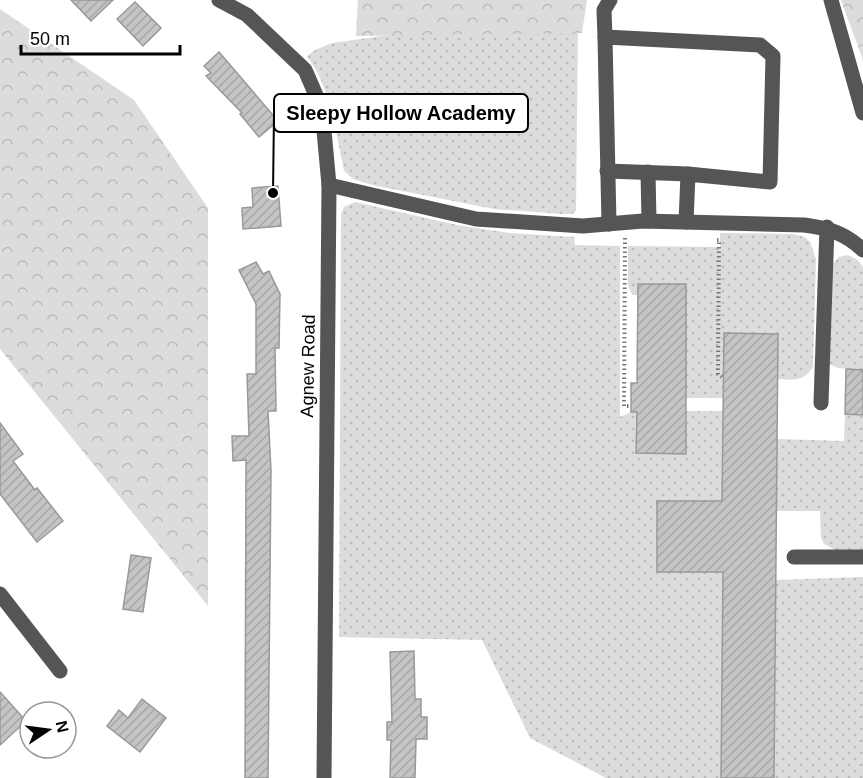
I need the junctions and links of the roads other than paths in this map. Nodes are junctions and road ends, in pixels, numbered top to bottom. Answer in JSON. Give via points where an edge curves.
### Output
{"nodes":[{"id":1,"x":219,"y":0,"type":"edge"},
{"id":2,"x":610,"y":0,"type":"edge"},
{"id":3,"x":831,"y":0,"type":"edge"},
{"id":4,"x":605,"y":38,"type":"junction"},
{"id":5,"x":863,"y":113,"type":"edge"},
{"id":6,"x":607,"y":171,"type":"junction"},
{"id":7,"x":648,"y":172,"type":"junction"},
{"id":8,"x":688,"y":174,"type":"junction"},
{"id":9,"x":329,"y":185,"type":"junction"},
{"id":10,"x":650,"y":221,"type":"junction"},
{"id":11,"x":686,"y":222,"type":"junction"},
{"id":12,"x":609,"y":224,"type":"junction"},
{"id":13,"x":827,"y":228,"type":"junction"},
{"id":14,"x":863,"y":250,"type":"edge"},
{"id":15,"x":821,"y":403,"type":"dead end"},
{"id":16,"x":794,"y":556,"type":"dead end"},
{"id":17,"x":863,"y":557,"type":"edge"},
{"id":18,"x":0,"y":594,"type":"edge"},
{"id":19,"x":60,"y":671,"type":"dead end"},
{"id":20,"x":324,"y":778,"type":"edge"}],
"edges":[{"from":1,"to":9,"type":"street","name":"Agnew Road","via":[[247,15],[305,70],[322,109]]},
{"from":2,"to":4,"type":"street","via":[[604,10]]},
{"from":3,"to":5,"type":"street"},
{"from":4,"to":6,"type":"street"},
{"from":4,"to":8,"type":"street","via":[[760,45],[773,56],[770,182]]},
{"from":6,"to":7,"type":"street"},
{"from":6,"to":12,"type":"street"},
{"from":7,"to":8,"type":"street"},
{"from":7,"to":10,"type":"street"},
{"from":8,"to":11,"type":"street"},
{"from":9,"to":12,"type":"street","via":[[476,219]]},
{"from":9,"to":20,"type":"street","name":"Agnew Road"},
{"from":10,"to":11,"type":"street"},
{"from":10,"to":12,"type":"street"},
{"from":11,"to":13,"type":"street"},
{"from":13,"to":14,"type":"street","via":[[851,239]]},
{"from":13,"to":15,"type":"street"},
{"from":16,"to":17,"type":"street"},
{"from":18,"to":19,"type":"street"}]}
